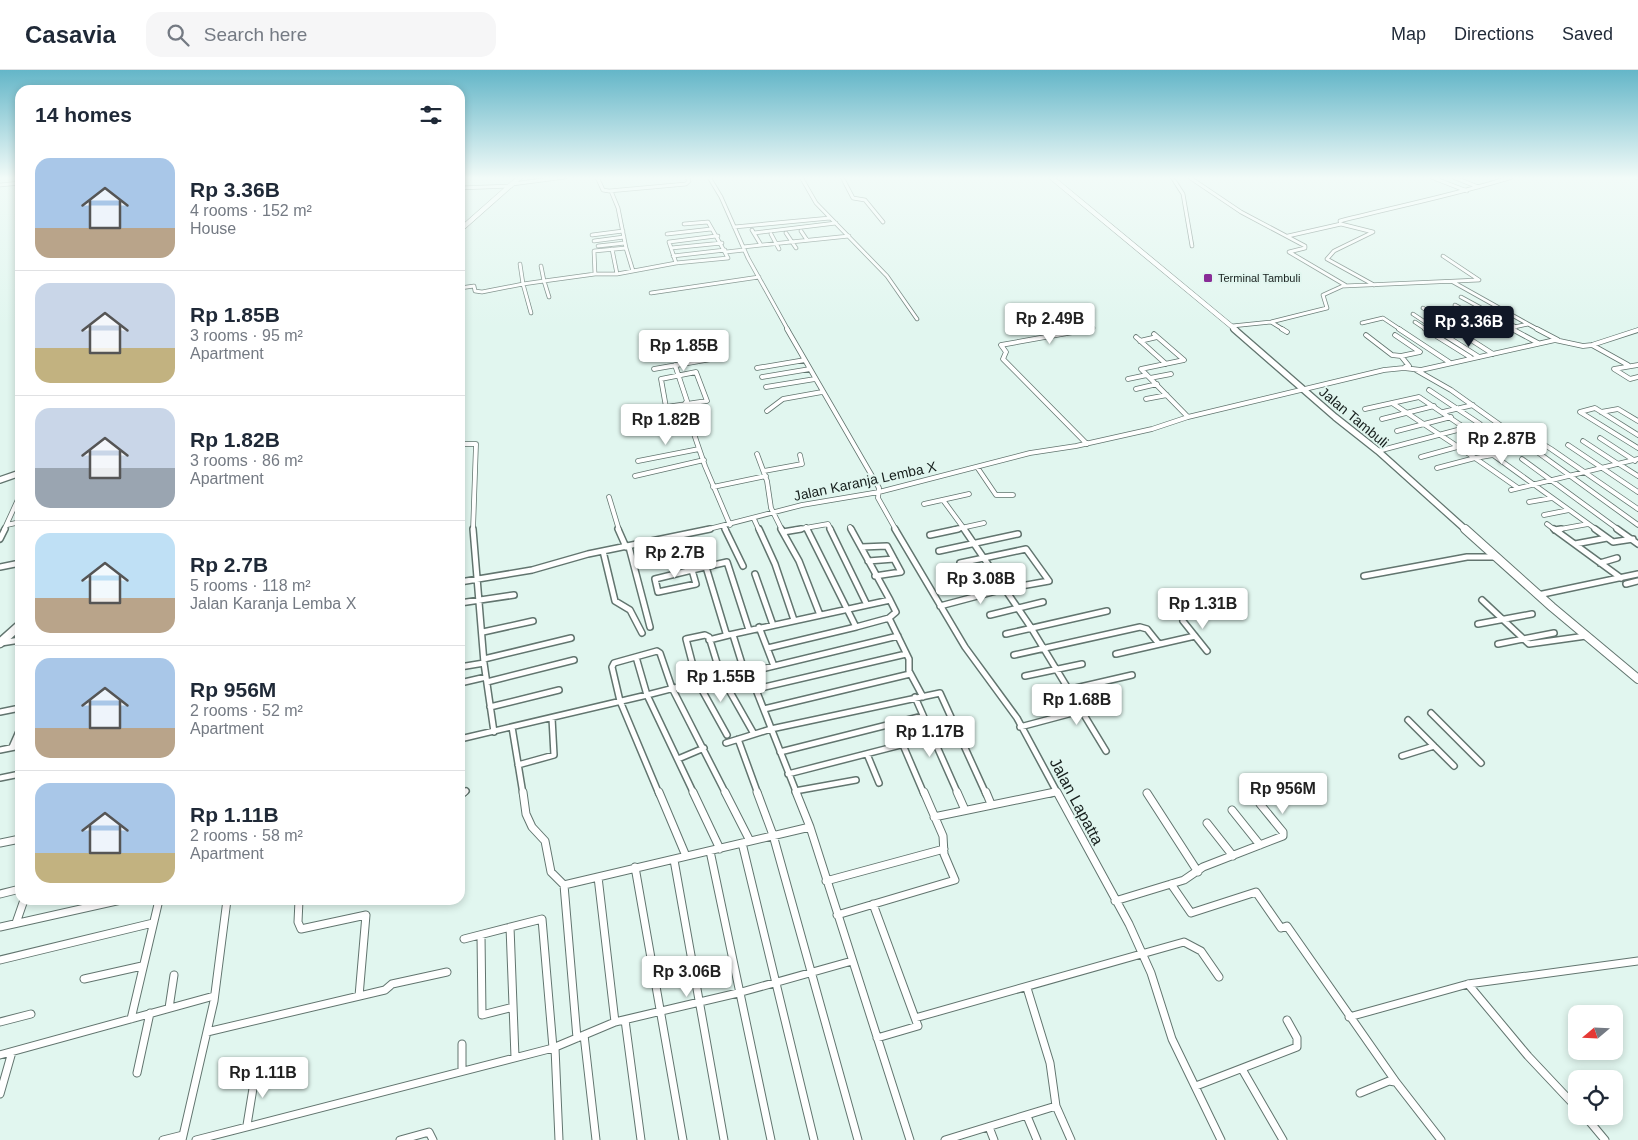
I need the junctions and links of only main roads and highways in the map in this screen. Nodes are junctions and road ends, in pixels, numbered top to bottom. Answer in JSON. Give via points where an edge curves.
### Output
{"nodes":[{"id":1,"x":15,"y":630,"type":"edge"},
{"id":2,"x":0,"y":643,"type":"edge"}],
"edges":[{"from":1,"to":2,"type":"main road"}]}
